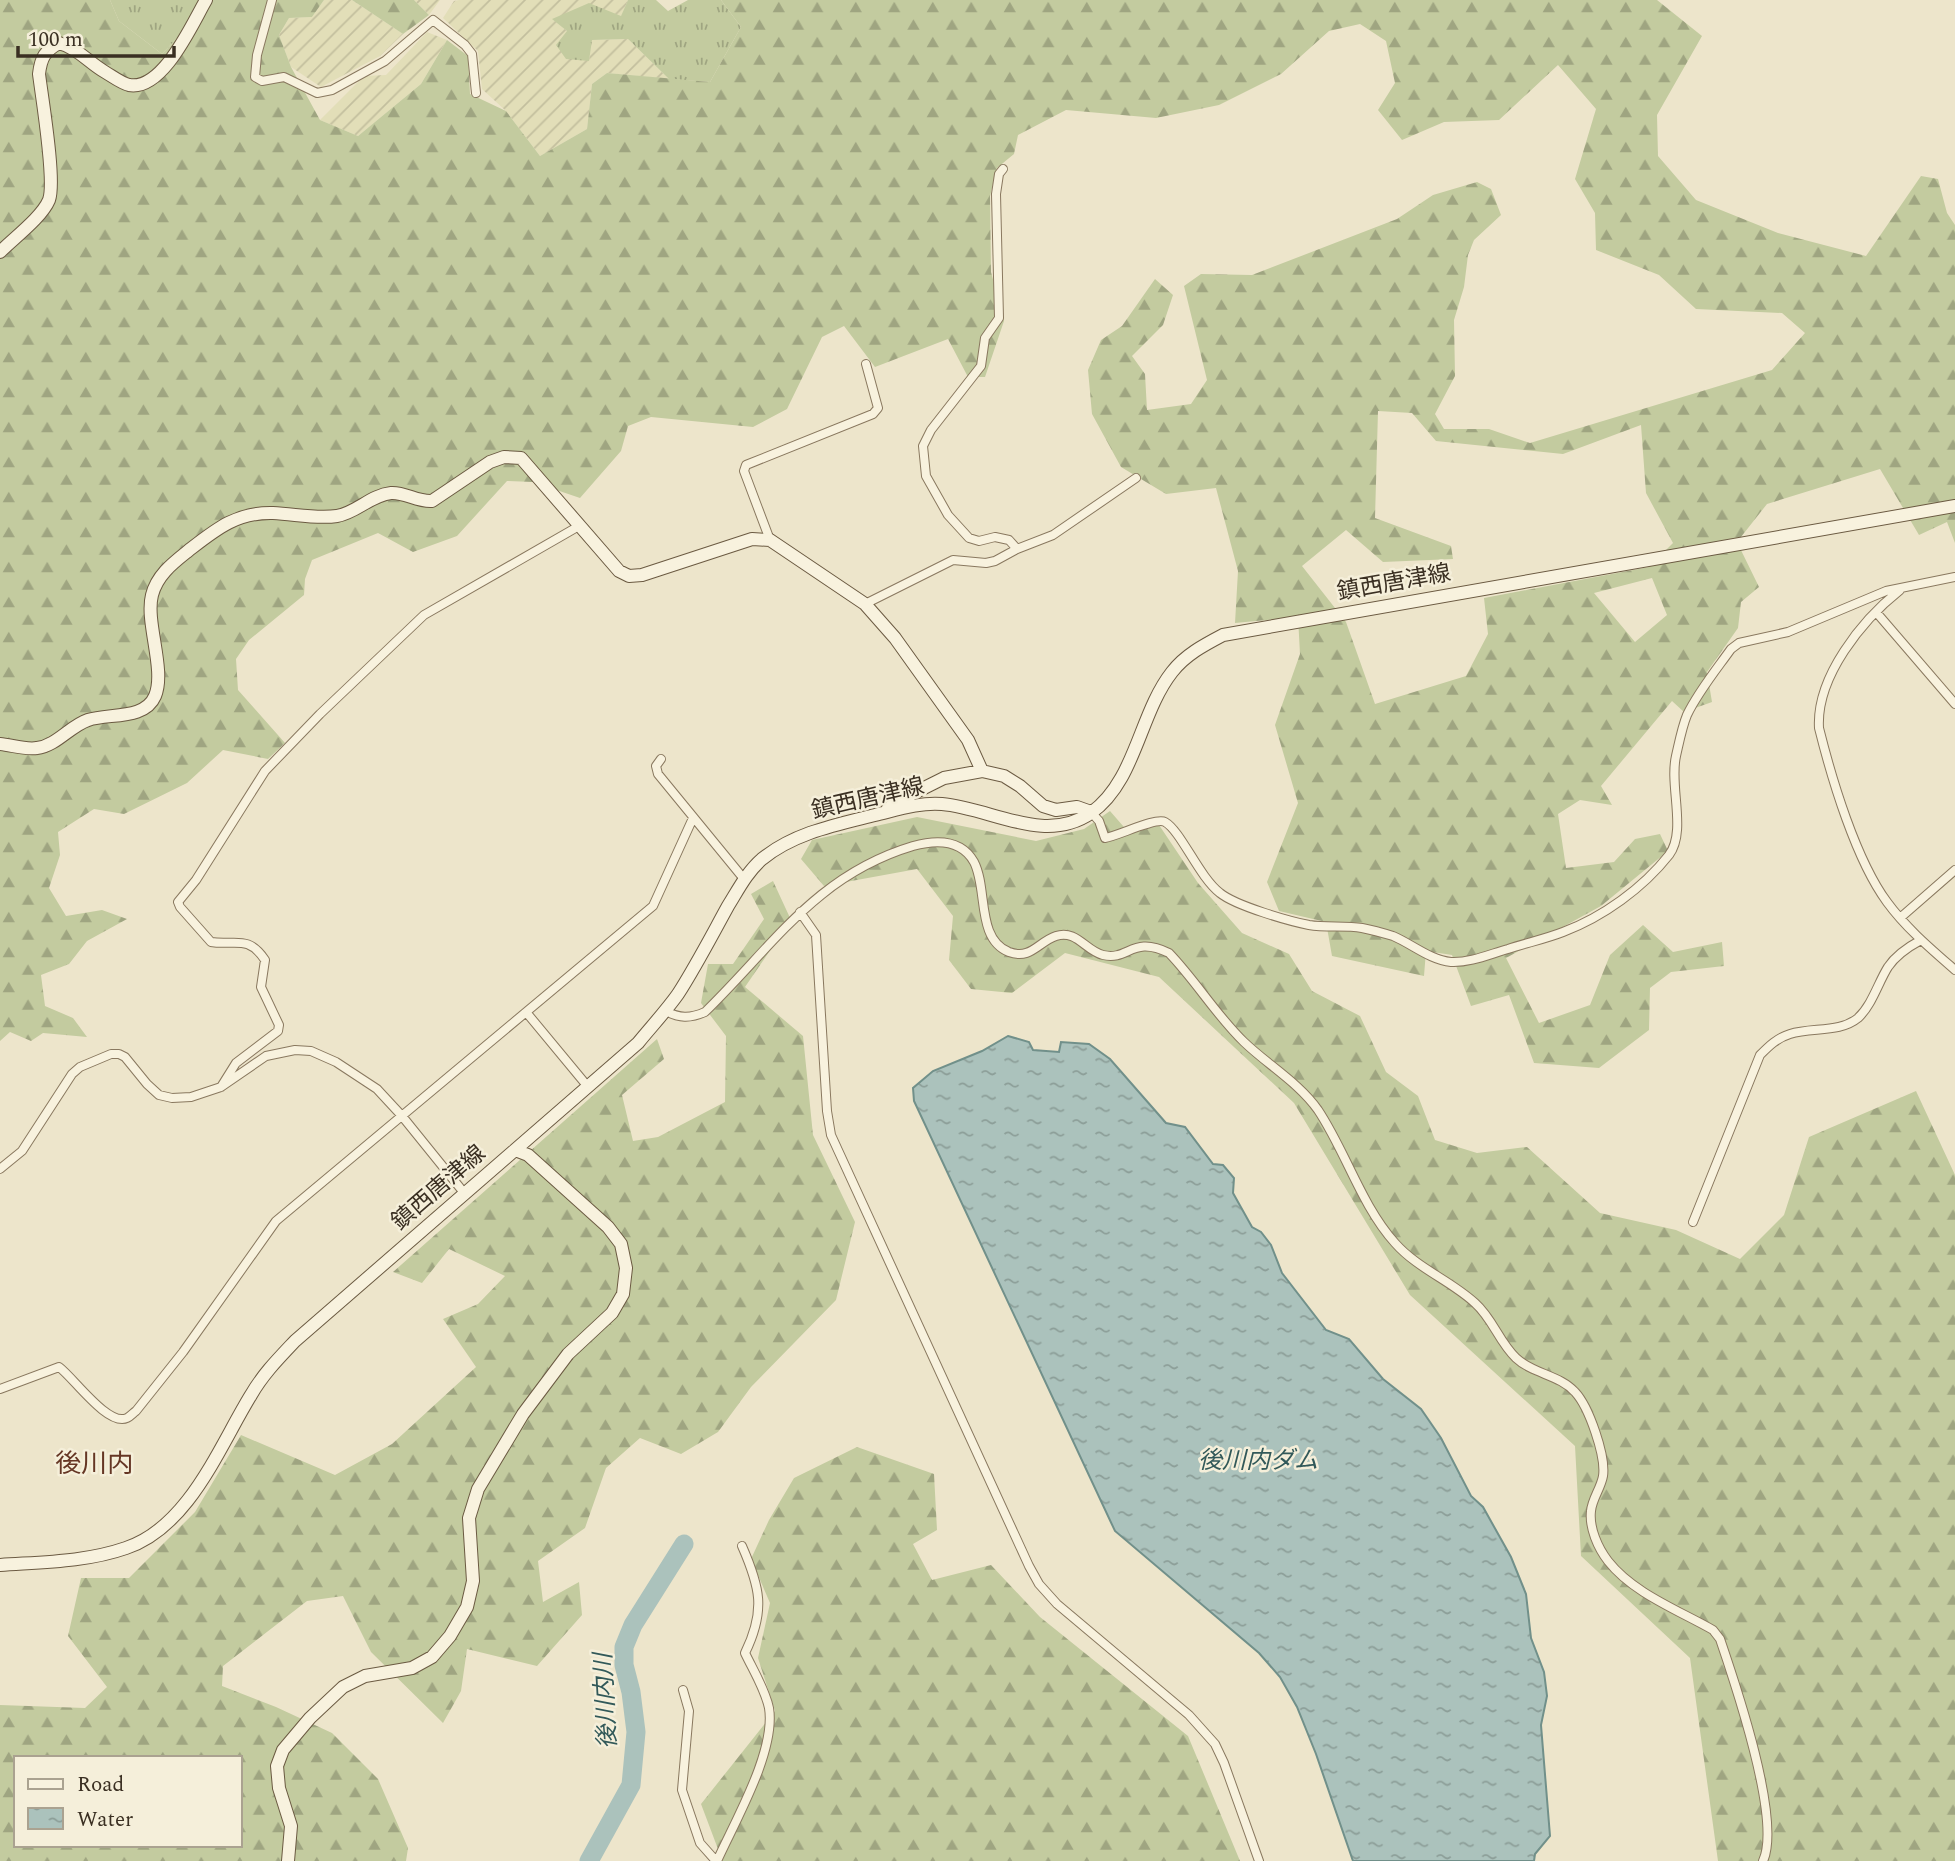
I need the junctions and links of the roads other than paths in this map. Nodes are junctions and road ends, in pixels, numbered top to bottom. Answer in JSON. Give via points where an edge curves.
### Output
{"nodes":[{"id":1,"x":206,"y":0,"type":"edge"},
{"id":2,"x":272,"y":0,"type":"edge"},
{"id":3,"x":476,"y":93,"type":"dead end"},
{"id":4,"x":1003,"y":169,"type":"dead end"},
{"id":5,"x":0,"y":252,"type":"edge"},
{"id":6,"x":866,"y":364,"type":"dead end"},
{"id":7,"x":1136,"y":478,"type":"dead end"},
{"id":8,"x":1955,"y":506,"type":"edge"},
{"id":9,"x":579,"y":526,"type":"junction"},
{"id":10,"x":770,"y":540,"type":"junction"},
{"id":11,"x":1017,"y":549,"type":"junction"},
{"id":12,"x":1955,"y":577,"type":"edge"},
{"id":13,"x":1903,"y":589,"type":"junction"},
{"id":14,"x":865,"y":604,"type":"junction"},
{"id":15,"x":1876,"y":612,"type":"junction"},
{"id":16,"x":1955,"y":705,"type":"edge"},
{"id":17,"x":0,"y":744,"type":"edge"},
{"id":18,"x":661,"y":758,"type":"dead end"},
{"id":19,"x":982,"y":771,"type":"junction"},
{"id":20,"x":1091,"y":812,"type":"junction"},
{"id":21,"x":884,"y":813,"type":"junction"},
{"id":22,"x":693,"y":818,"type":"junction"},
{"id":23,"x":1955,"y":870,"type":"edge"},
{"id":24,"x":744,"y":879,"type":"junction"},
{"id":25,"x":800,"y":912,"type":"junction"},
{"id":26,"x":1900,"y":918,"type":"junction"},
{"id":27,"x":1921,"y":940,"type":"junction"},
{"id":28,"x":1955,"y":970,"type":"edge"},
{"id":29,"x":665,"y":1011,"type":"junction"},
{"id":30,"x":526,"y":1012,"type":"junction"},
{"id":31,"x":584,"y":1082,"type":"dead end"},
{"id":32,"x":221,"y":1087,"type":"junction"},
{"id":33,"x":402,"y":1116,"type":"junction"},
{"id":34,"x":515,"y":1150,"type":"junction"},
{"id":35,"x":0,"y":1169,"type":"edge"},
{"id":36,"x":465,"y":1194,"type":"junction"},
{"id":37,"x":1693,"y":1222,"type":"dead end"},
{"id":38,"x":0,"y":1389,"type":"edge"},
{"id":39,"x":741,"y":1546,"type":"dead end"},
{"id":40,"x":0,"y":1566,"type":"edge"},
{"id":41,"x":683,"y":1690,"type":"dead end"},
{"id":42,"x":288,"y":1861,"type":"edge"},
{"id":43,"x":716,"y":1861,"type":"edge"},
{"id":44,"x":1259,"y":1861,"type":"edge"},
{"id":45,"x":1763,"y":1861,"type":"edge"}],
"edges":[{"from":1,"to":5,"type":"street","via":[[173,56],[157,77],[142,85],[128,85],[71,46],[59,43],[49,48],[41,59],[39,74],[51,180],[49,200]]},
{"from":2,"to":3,"type":"street","via":[[257,55],[255,77],[262,81],[284,77],[317,93],[332,90],[385,61],[433,19],[472,54]]},
{"from":4,"to":11,"type":"street","via":[[996,194],[999,318],[985,338],[981,366],[923,446],[926,476],[948,514],[969,538],[1009,540]]},
{"from":6,"to":10,"type":"street","via":[[878,408],[873,414],[746,465],[744,471]]},
{"from":7,"to":11,"type":"street","via":[[1053,535]]},
{"from":8,"to":20,"type":"street","name":"鎮西唐津線","via":[[1223,635],[1188,655],[1173,670],[1119,780]]},
{"from":9,"to":10,"type":"street","via":[[619,571],[629,576],[752,539]]},
{"from":9,"to":17,"type":"street","via":[[521,458],[504,457],[432,502],[392,493],[341,516],[270,513],[224,523],[156,582],[151,598],[156,694],[149,706],[89,720],[36,749]]},
{"from":9,"to":32,"type":"street","via":[[424,615],[265,771],[180,898],[180,907],[211,942],[247,943],[265,960],[261,987],[278,1031],[236,1063]]},
{"from":10,"to":14,"type":"street"},
{"from":11,"to":14,"type":"street","via":[[986,563],[953,560]]},
{"from":12,"to":13,"type":"street"},
{"from":13,"to":15,"type":"street"},
{"from":13,"to":20,"type":"street","via":[[1886,591],[1788,632],[1731,649],[1687,716],[1675,759],[1678,835],[1667,857],[1605,912],[1564,932],[1474,959],[1451,962],[1393,936],[1361,928],[1310,925],[1239,904],[1220,894],[1201,875],[1165,822],[1105,838]]},
{"from":14,"to":19,"type":"street","via":[[968,740]]},
{"from":15,"to":16,"type":"street"},
{"from":15,"to":26,"type":"street","via":[[1844,652],[1823,693],[1819,728],[1858,848],[1872,879]]},
{"from":18,"to":22,"type":"street","via":[[658,774]]},
{"from":19,"to":20,"type":"street","via":[[1004,776],[1043,806]]},
{"from":19,"to":21,"type":"street","via":[[944,778]]},
{"from":20,"to":21,"type":"street","name":"鎮西唐津線","via":[[1052,826],[1031,826],[941,804]]},
{"from":21,"to":24,"type":"street","name":"鎮西唐津線","via":[[795,839],[759,862]]},
{"from":22,"to":24,"type":"street"},
{"from":22,"to":30,"type":"street","via":[[653,906]]},
{"from":23,"to":26,"type":"street"},
{"from":24,"to":29,"type":"street","name":"鎮西唐津線"},
{"from":25,"to":29,"type":"street","via":[[705,1012],[691,1018]]},
{"from":25,"to":44,"type":"street","via":[[816,935],[831,1135],[1039,1584],[1056,1604],[1205,1730],[1224,1763]]},
{"from":25,"to":45,"type":"street","via":[[850,873],[884,855],[941,841],[955,844],[973,861],[988,926],[1005,950],[1024,954],[1067,934],[1103,955],[1153,945],[1169,953],[1244,1041],[1315,1107],[1394,1242],[1417,1265],[1474,1301],[1516,1358],[1564,1383],[1583,1403],[1602,1455],[1603,1476],[1591,1511],[1593,1534],[1606,1559],[1628,1581],[1713,1630],[1720,1639],[1742,1702],[1762,1785],[1768,1839]]},
{"from":26,"to":27,"type":"street"},
{"from":27,"to":28,"type":"street"},
{"from":27,"to":37,"type":"street","via":[[1889,965],[1858,1018],[1845,1025],[1791,1034],[1760,1055]]},
{"from":29,"to":34,"type":"street","name":"鎮西唐津線","via":[[638,1043]]},
{"from":30,"to":31,"type":"street"},
{"from":30,"to":33,"type":"street"},
{"from":32,"to":33,"type":"street","via":[[266,1056],[295,1049],[311,1051],[377,1089]]},
{"from":32,"to":35,"type":"street","via":[[191,1097],[159,1095],[125,1057],[111,1054],[72,1074],[22,1151]]},
{"from":33,"to":36,"type":"street"},
{"from":33,"to":38,"type":"street","via":[[276,1221],[183,1352],[127,1418],[119,1419],[89,1399],[59,1367]]},
{"from":34,"to":36,"type":"street","name":"鎮西唐津線"},
{"from":34,"to":42,"type":"street","via":[[528,1155],[621,1244],[626,1268],[623,1294],[611,1313],[568,1354],[523,1414],[478,1489],[469,1518],[473,1581],[467,1607],[450,1636],[432,1657],[412,1668],[365,1676],[343,1687],[282,1750],[277,1766],[290,1826]]},
{"from":36,"to":40,"type":"street","name":"鎮西唐津線","via":[[268,1369],[195,1492],[152,1535],[128,1548],[94,1557]]},
{"from":39,"to":43,"type":"street","via":[[756,1578],[759,1605],[745,1653],[769,1706],[770,1730],[761,1762]]},
{"from":41,"to":43,"type":"street","via":[[689,1711],[682,1790],[700,1843]]}]}
